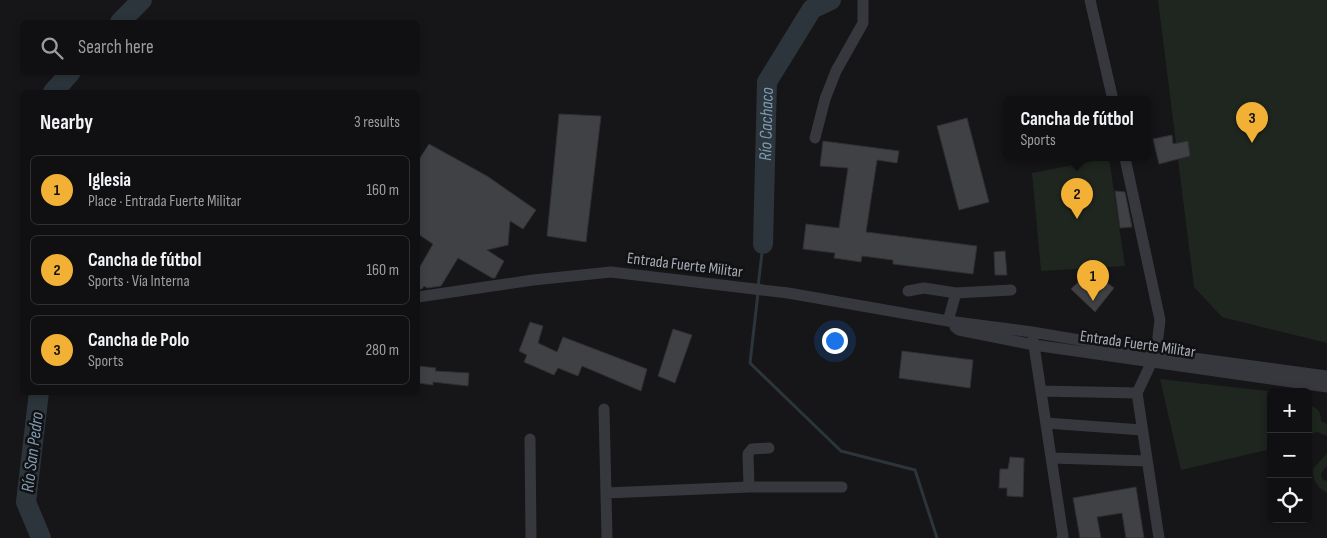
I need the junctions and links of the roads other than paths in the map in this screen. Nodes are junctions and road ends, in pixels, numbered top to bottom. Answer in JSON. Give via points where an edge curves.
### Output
{"nodes":[{"id":1,"x":863,"y":0,"type":"edge"},
{"id":2,"x":1090,"y":0,"type":"edge"},
{"id":3,"x":1112,"y":96,"type":"edge"},
{"id":4,"x":815,"y":138,"type":"dead end"},
{"id":5,"x":1126,"y":161,"type":"edge"},
{"id":6,"x":1011,"y":290,"type":"dead end"},
{"id":7,"x":908,"y":291,"type":"dead end"},
{"id":8,"x":956,"y":293,"type":"junction"},
{"id":9,"x":420,"y":297,"type":"edge"},
{"id":10,"x":948,"y":321,"type":"junction"},
{"id":11,"x":1032,"y":332,"type":"junction"},
{"id":12,"x":1034,"y":345,"type":"junction"},
{"id":13,"x":1154,"y":356,"type":"junction"},
{"id":14,"x":1326,"y":379,"type":"edge"},
{"id":15,"x":1041,"y":391,"type":"junction"},
{"id":16,"x":1137,"y":393,"type":"junction"},
{"id":17,"x":604,"y":409,"type":"dead end"},
{"id":18,"x":1046,"y":422,"type":"junction"},
{"id":19,"x":1142,"y":430,"type":"junction"},
{"id":20,"x":530,"y":440,"type":"dead end"},
{"id":21,"x":769,"y":448,"type":"dead end"},
{"id":22,"x":1052,"y":458,"type":"junction"},
{"id":23,"x":1147,"y":461,"type":"junction"},
{"id":24,"x":749,"y":487,"type":"junction"},
{"id":25,"x":842,"y":487,"type":"dead end"},
{"id":26,"x":606,"y":492,"type":"junction"},
{"id":27,"x":531,"y":538,"type":"edge"},
{"id":28,"x":607,"y":538,"type":"edge"},
{"id":29,"x":1062,"y":538,"type":"edge"},
{"id":30,"x":1159,"y":538,"type":"edge"}],
"edges":[{"from":1,"to":4,"type":"street","via":[[863,23],[836,71]]},
{"from":2,"to":3,"type":"street"},
{"from":5,"to":13,"type":"street","via":[[1160,320]]},
{"from":6,"to":8,"type":"street"},
{"from":7,"to":8,"type":"street","via":[[924,288]]},
{"from":8,"to":10,"type":"street"},
{"from":9,"to":10,"type":"street","name":"Entrada Fuerte Militar","via":[[611,272],[786,293]]},
{"from":10,"to":11,"type":"street","name":"Entrada Fuerte Militar"},
{"from":10,"to":12,"type":"street","name":"Entrada Fuerte Militar","via":[[959,330]]},
{"from":11,"to":12,"type":"street"},
{"from":11,"to":13,"type":"street","name":"Entrada Fuerte Militar"},
{"from":12,"to":13,"type":"street","name":"Entrada Fuerte Militar"},
{"from":12,"to":15,"type":"street"},
{"from":13,"to":14,"type":"street","name":"Entrada Fuerte Militar"},
{"from":13,"to":16,"type":"street"},
{"from":15,"to":16,"type":"street"},
{"from":15,"to":18,"type":"street"},
{"from":16,"to":19,"type":"street"},
{"from":17,"to":26,"type":"street"},
{"from":18,"to":19,"type":"street"},
{"from":18,"to":22,"type":"street"},
{"from":19,"to":23,"type":"street"},
{"from":20,"to":27,"type":"street"},
{"from":21,"to":24,"type":"street","via":[[752,449],[748,454]]},
{"from":22,"to":23,"type":"street"},
{"from":22,"to":29,"type":"street"},
{"from":23,"to":30,"type":"street"},
{"from":24,"to":25,"type":"street"},
{"from":24,"to":26,"type":"street"},
{"from":26,"to":28,"type":"street"}]}
